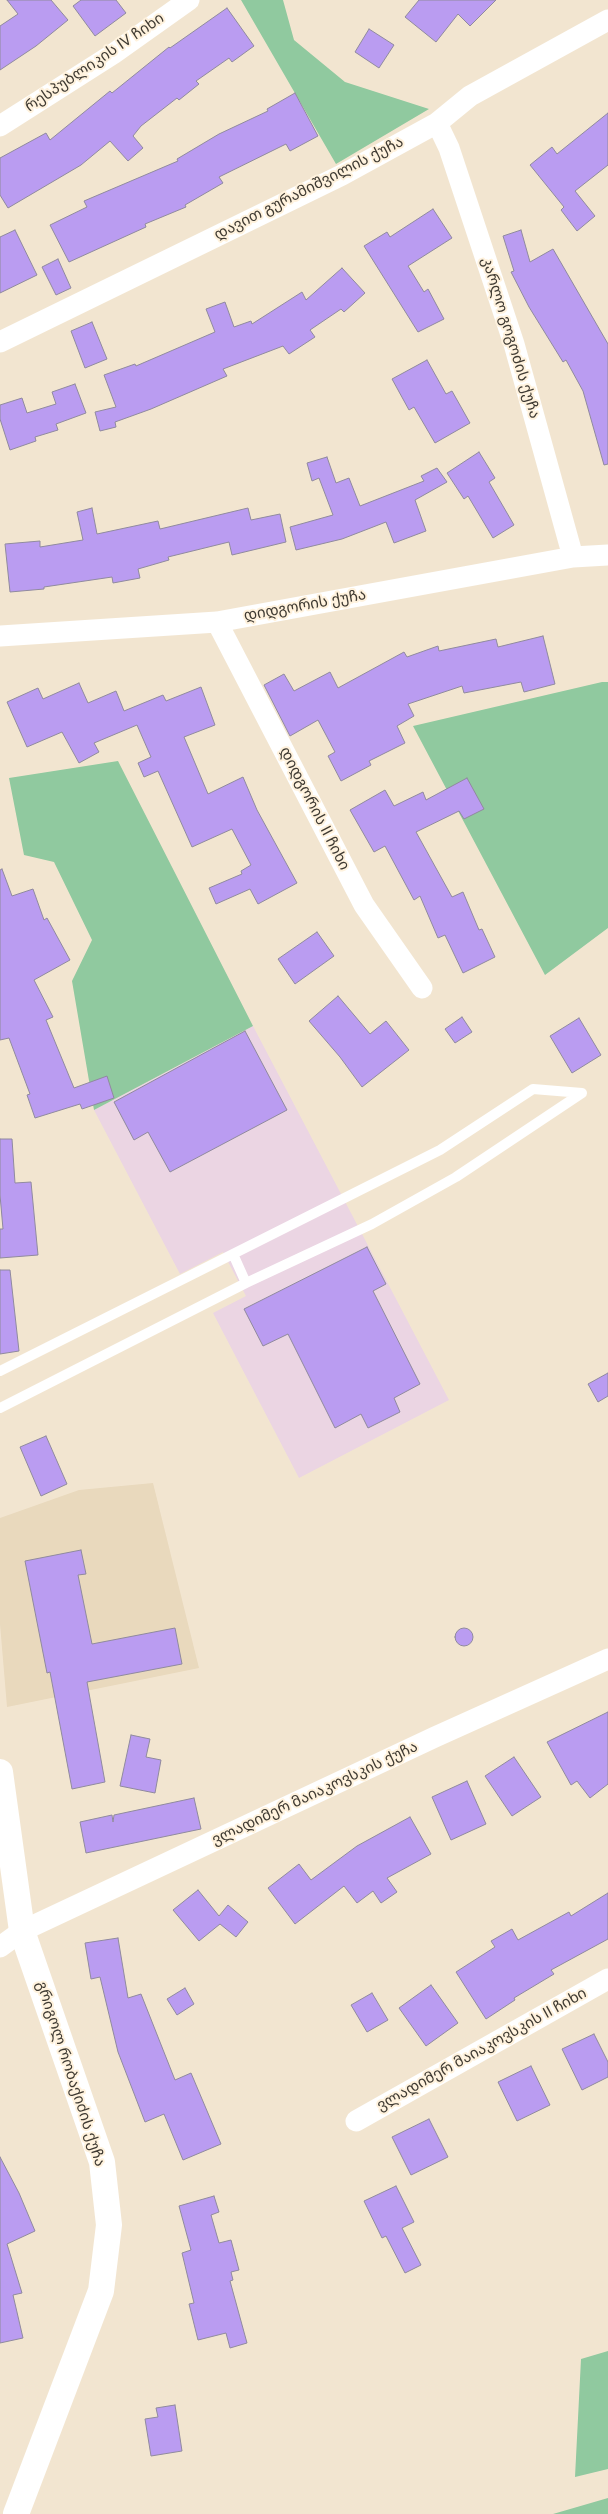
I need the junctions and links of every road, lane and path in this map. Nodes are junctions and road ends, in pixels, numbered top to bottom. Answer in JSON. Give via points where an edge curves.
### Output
{"nodes":[{"id":1,"x":189,"y":0,"type":"edge"},
{"id":2,"x":608,"y":20,"type":"edge"},
{"id":3,"x":437,"y":123,"type":"junction"},
{"id":4,"x":0,"y":126,"type":"edge"},
{"id":5,"x":0,"y":342,"type":"edge"},
{"id":6,"x":608,"y":555,"type":"edge"},
{"id":7,"x":573,"y":557,"type":"junction"},
{"id":8,"x":218,"y":622,"type":"junction"},
{"id":9,"x":0,"y":636,"type":"edge"},
{"id":10,"x":422,"y":988,"type":"dead end"},
{"id":11,"x":233,"y":1254,"type":"junction"},
{"id":12,"x":246,"y":1283,"type":"junction"},
{"id":13,"x":0,"y":1371,"type":"edge"},
{"id":14,"x":0,"y":1408,"type":"edge"},
{"id":15,"x":608,"y":1659,"type":"edge"},
{"id":16,"x":0,"y":1772,"type":"edge"},
{"id":17,"x":22,"y":1931,"type":"junction"},
{"id":18,"x":0,"y":1947,"type":"edge"},
{"id":19,"x":608,"y":1980,"type":"edge"},
{"id":20,"x":356,"y":2121,"type":"dead end"},
{"id":21,"x":16,"y":2514,"type":"edge"}],
"edges":[{"from":1,"to":4,"type":"street","name":"რესპუბლიკის IV ჩიხი","via":[[113,54]]},
{"from":2,"to":3,"type":"street","name":"დავით გურამიშვილის ქუჩა","via":[[470,96]]},
{"from":3,"to":5,"type":"street","name":"დავით გურამიშვილის ქუჩა","via":[[342,176]]},
{"from":3,"to":7,"type":"street","name":"კარლო გოგოძის ქუჩა","via":[[449,148],[514,344]]},
{"from":6,"to":7,"type":"street","name":"დიდგორის ქუჩა"},
{"from":7,"to":8,"type":"street","name":"დიდგორის ქუჩა"},
{"from":8,"to":9,"type":"street","name":"დიდგორის ქუჩა"},
{"from":8,"to":10,"type":"street","name":"დიდგორის II ჩიხი","via":[[364,905]]},
{"from":11,"to":12,"type":"lane"},
{"from":11,"to":12,"type":"lane","via":[[440,1150],[533,1089],[582,1093],[456,1177],[372,1224]]},
{"from":11,"to":13,"type":"lane"},
{"from":12,"to":14,"type":"lane"},
{"from":15,"to":17,"type":"street","name":"ვლადიმერ მაიაკოვსკის ქუჩა"},
{"from":16,"to":17,"type":"street","name":"გრიგოლ რობაქიძის ქუჩა"},
{"from":17,"to":18,"type":"street","name":"ვლადიმერ მაიაკოვსკის ქუჩა"},
{"from":17,"to":21,"type":"street","name":"გრიგოლ რობაქიძის ქუჩა","via":[[102,2162],[109,2225],[100,2291]]},
{"from":19,"to":20,"type":"street","name":"ვლადიმერ მაიაკოვსკის II ჩიხი"}]}
